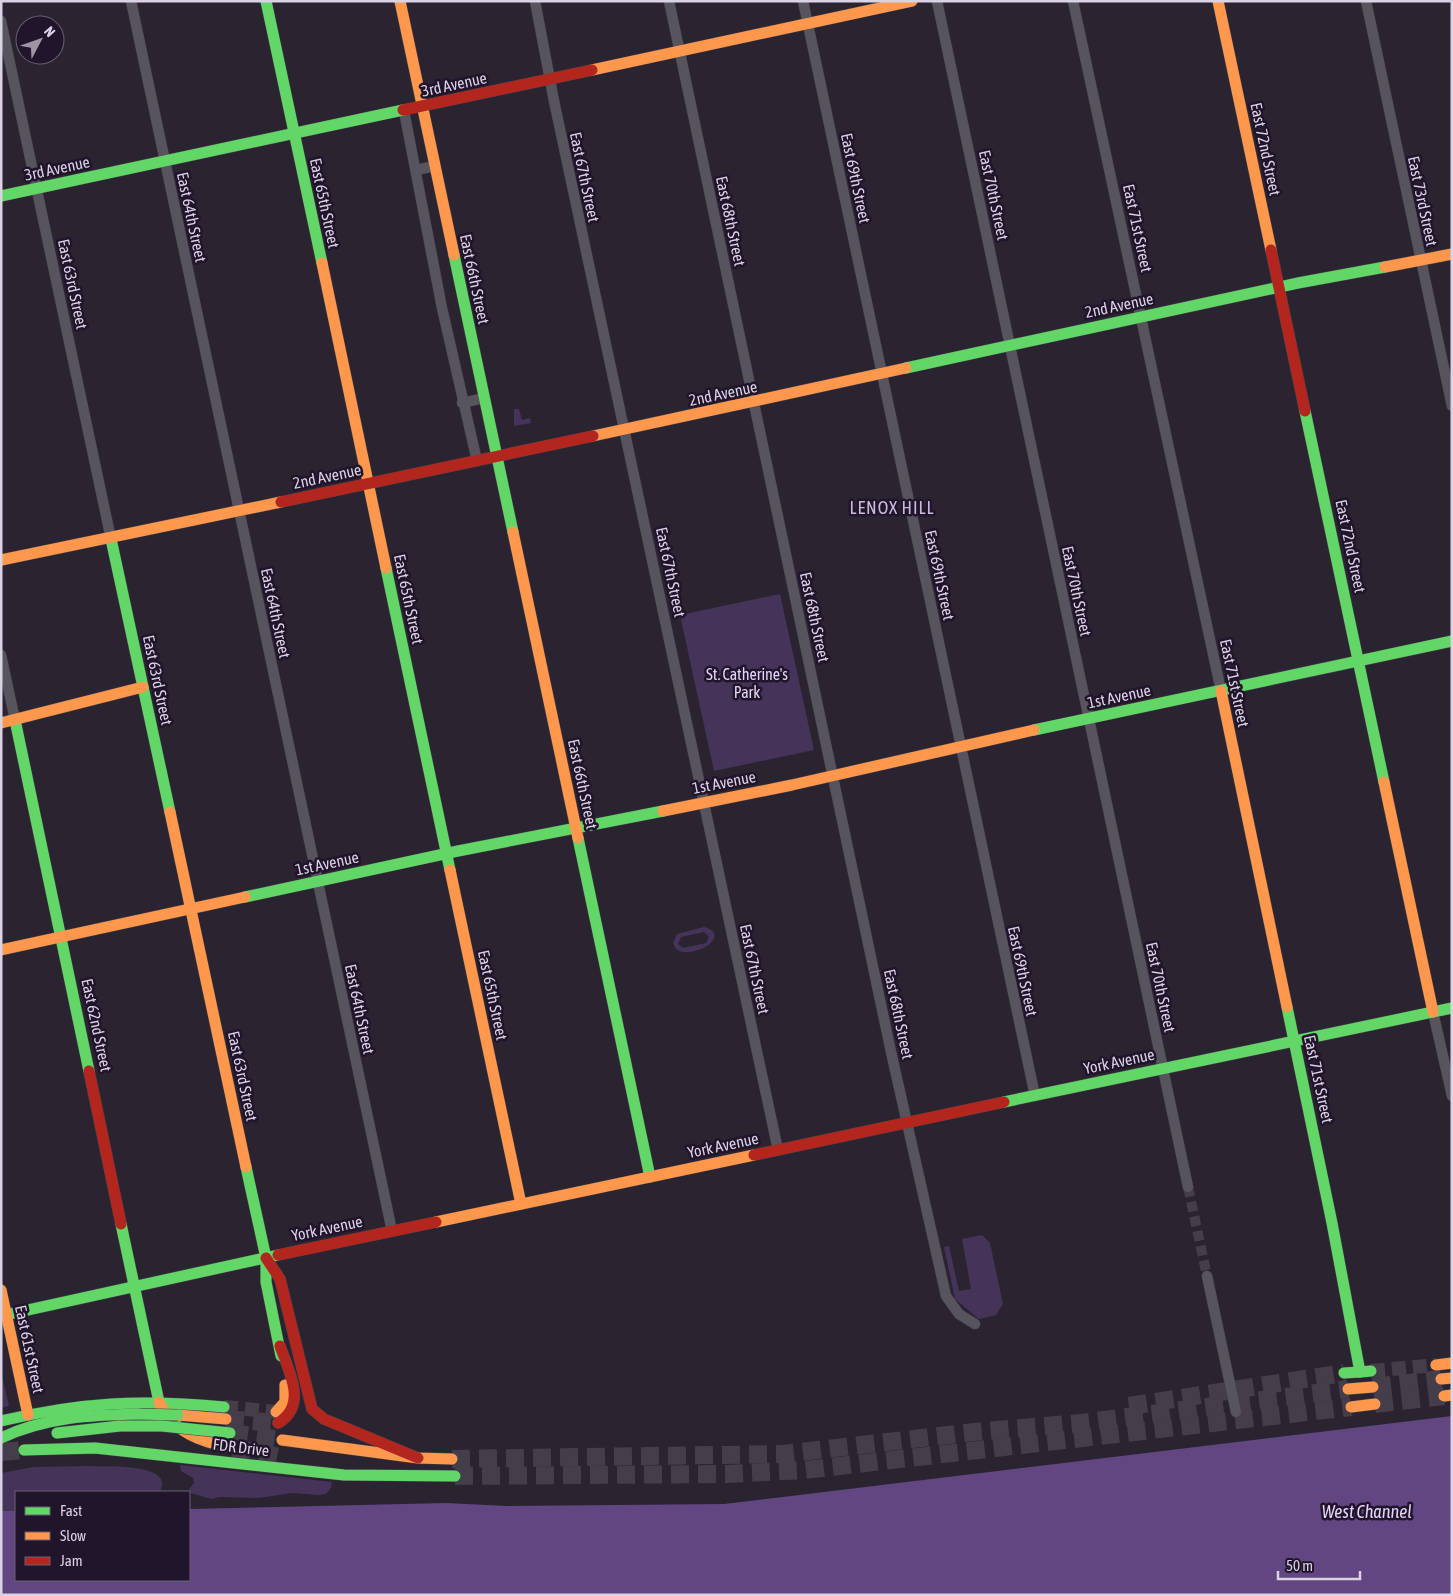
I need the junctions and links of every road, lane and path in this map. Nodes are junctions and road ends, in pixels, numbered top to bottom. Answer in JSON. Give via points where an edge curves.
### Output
{"nodes":[{"id":1,"x":131,"y":1,"type":"edge"},
{"id":2,"x":266,"y":1,"type":"edge"},
{"id":3,"x":400,"y":1,"type":"edge"},
{"id":4,"x":535,"y":1,"type":"edge"},
{"id":5,"x":669,"y":1,"type":"edge"},
{"id":6,"x":803,"y":1,"type":"edge"},
{"id":7,"x":912,"y":1,"type":"edge"},
{"id":8,"x":937,"y":1,"type":"edge"},
{"id":9,"x":1074,"y":1,"type":"edge"},
{"id":10,"x":1218,"y":1,"type":"edge"},
{"id":11,"x":1366,"y":1,"type":"edge"},
{"id":12,"x":1,"y":21,"type":"edge"},
{"id":13,"x":808,"y":25,"type":"junction"},
{"id":14,"x":680,"y":52,"type":"junction"},
{"id":15,"x":550,"y":80,"type":"junction"},
{"id":16,"x":422,"y":107,"type":"junction"},
{"id":17,"x":404,"y":111,"type":"junction"},
{"id":18,"x":293,"y":134,"type":"junction"},
{"id":19,"x":165,"y":162,"type":"junction"},
{"id":20,"x":435,"y":166,"type":"junction"},
{"id":21,"x":416,"y":170,"type":"junction"},
{"id":22,"x":36,"y":189,"type":"junction"},
{"id":23,"x":1,"y":196,"type":"edge"},
{"id":24,"x":1452,"y":254,"type":"edge"},
{"id":25,"x":1421,"y":261,"type":"junction"},
{"id":26,"x":1279,"y":288,"type":"junction"},
{"id":27,"x":1141,"y":317,"type":"junction"},
{"id":28,"x":1010,"y":345,"type":"junction"},
{"id":29,"x":882,"y":374,"type":"junction"},
{"id":30,"x":484,"y":398,"type":"junction"},
{"id":31,"x":462,"y":403,"type":"junction"},
{"id":32,"x":754,"y":403,"type":"junction"},
{"id":33,"x":1452,"y":406,"type":"edge"},
{"id":34,"x":625,"y":430,"type":"junction"},
{"id":35,"x":497,"y":457,"type":"junction"},
{"id":36,"x":477,"y":461,"type":"junction"},
{"id":37,"x":368,"y":484,"type":"junction"},
{"id":38,"x":239,"y":511,"type":"junction"},
{"id":39,"x":111,"y":539,"type":"junction"},
{"id":40,"x":1,"y":560,"type":"edge"},
{"id":41,"x":1452,"y":641,"type":"edge"},
{"id":42,"x":1,"y":655,"type":"edge"},
{"id":43,"x":1358,"y":660,"type":"junction"},
{"id":44,"x":143,"y":688,"type":"junction"},
{"id":45,"x":1220,"y":691,"type":"junction"},
{"id":46,"x":15,"y":720,"type":"junction"},
{"id":47,"x":1089,"y":720,"type":"junction"},
{"id":48,"x":1,"y":723,"type":"edge"},
{"id":49,"x":961,"y":746,"type":"junction"},
{"id":50,"x":833,"y":776,"type":"junction"},
{"id":51,"x":705,"y":802,"type":"junction"},
{"id":52,"x":576,"y":828,"type":"junction"},
{"id":53,"x":446,"y":854,"type":"junction"},
{"id":54,"x":317,"y":881,"type":"junction"},
{"id":55,"x":191,"y":910,"type":"junction"},
{"id":56,"x":62,"y":938,"type":"junction"},
{"id":57,"x":1,"y":950,"type":"edge"},
{"id":58,"x":1452,"y":1008,"type":"edge"},
{"id":59,"x":1433,"y":1012,"type":"junction"},
{"id":60,"x":1294,"y":1041,"type":"junction"},
{"id":61,"x":1163,"y":1069,"type":"junction"},
{"id":62,"x":1035,"y":1096,"type":"junction"},
{"id":63,"x":1452,"y":1096,"type":"edge"},
{"id":64,"x":907,"y":1123,"type":"junction"},
{"id":65,"x":778,"y":1150,"type":"junction"},
{"id":66,"x":650,"y":1177,"type":"junction"},
{"id":67,"x":1188,"y":1187,"type":"tunnel mouth"},
{"id":68,"x":521,"y":1204,"type":"junction"},
{"id":69,"x":392,"y":1231,"type":"junction"},
{"id":70,"x":266,"y":1258,"type":"junction"},
{"id":71,"x":1207,"y":1276,"type":"tunnel mouth"},
{"id":72,"x":135,"y":1287,"type":"junction"},
{"id":73,"x":1,"y":1290,"type":"edge"},
{"id":74,"x":4,"y":1315,"type":"edge"},
{"id":75,"x":975,"y":1324,"type":"dead end"},
{"id":76,"x":1452,"y":1363,"type":"edge"},
{"id":77,"x":1436,"y":1365,"type":"tunnel mouth"},
{"id":78,"x":1344,"y":1373,"type":"tunnel mouth"},
{"id":79,"x":1373,"y":1387,"type":"tunnel mouth"},
{"id":80,"x":1348,"y":1389,"type":"tunnel mouth"},
{"id":81,"x":160,"y":1402,"type":"junction"},
{"id":82,"x":1375,"y":1404,"type":"tunnel mouth"},
{"id":83,"x":224,"y":1407,"type":"tunnel mouth"},
{"id":84,"x":1350,"y":1407,"type":"tunnel mouth"},
{"id":85,"x":1236,"y":1412,"type":"dead end"},
{"id":86,"x":28,"y":1416,"type":"junction"},
{"id":87,"x":277,"y":1417,"type":"tunnel mouth"},
{"id":88,"x":226,"y":1419,"type":"tunnel mouth"},
{"id":89,"x":65,"y":1425,"type":"junction"},
{"id":90,"x":2,"y":1428,"type":"edge"},
{"id":91,"x":230,"y":1433,"type":"tunnel mouth"},
{"id":92,"x":282,"y":1440,"type":"tunnel mouth"},
{"id":93,"x":1,"y":1444,"type":"edge"},
{"id":94,"x":233,"y":1448,"type":"tunnel mouth"},
{"id":95,"x":24,"y":1450,"type":"tunnel mouth"},
{"id":96,"x":285,"y":1458,"type":"tunnel mouth"},
{"id":97,"x":418,"y":1458,"type":"junction"},
{"id":98,"x":452,"y":1458,"type":"tunnel mouth"},
{"id":99,"x":384,"y":1475,"type":"junction"},
{"id":100,"x":455,"y":1476,"type":"tunnel mouth"}],
"edges":[{"from":1,"to":19,"type":"street","name":"East 64th Street"},
{"from":2,"to":18,"type":"main road","name":"East 65th Street"},
{"from":3,"to":16,"type":"main road","name":"East 66th Street"},
{"from":4,"to":15,"type":"street","name":"East 67th Street"},
{"from":5,"to":14,"type":"street","name":"East 68th Street"},
{"from":6,"to":13,"type":"street","name":"East 69th Street"},
{"from":7,"to":13,"type":"main road","name":"3rd Avenue"},
{"from":8,"to":28,"type":"street","name":"East 70th Street"},
{"from":9,"to":27,"type":"street","name":"East 71st Street"},
{"from":10,"to":26,"type":"main road","name":"East 72nd Street"},
{"from":11,"to":25,"type":"street","name":"East 73rd Street"},
{"from":12,"to":22,"type":"street","name":"East 63rd Street"},
{"from":13,"to":14,"type":"main road","name":"3rd Avenue"},
{"from":13,"to":29,"type":"street","name":"East 69th Street"},
{"from":14,"to":15,"type":"main road","name":"3rd Avenue"},
{"from":14,"to":32,"type":"street","name":"East 68th Street"},
{"from":15,"to":16,"type":"main road","name":"3rd Avenue"},
{"from":15,"to":34,"type":"street","name":"East 67th Street"},
{"from":16,"to":17,"type":"main road","name":"3rd Avenue"},
{"from":16,"to":20,"type":"main road","name":"East 66th Street"},
{"from":17,"to":18,"type":"main road","name":"3rd Avenue"},
{"from":17,"to":21,"type":"street"},
{"from":18,"to":19,"type":"main road","name":"3rd Avenue"},
{"from":18,"to":37,"type":"main road","name":"East 65th Street"},
{"from":19,"to":22,"type":"main road","name":"3rd Avenue"},
{"from":19,"to":38,"type":"street","name":"East 64th Street"},
{"from":20,"to":21,"type":"street"},
{"from":20,"to":30,"type":"main road","name":"East 66th Street"},
{"from":21,"to":31,"type":"street"},
{"from":22,"to":23,"type":"main road","name":"3rd Avenue"},
{"from":22,"to":39,"type":"street","name":"East 63rd Street"},
{"from":24,"to":25,"type":"main road","name":"2nd Avenue"},
{"from":25,"to":26,"type":"main road","name":"2nd Avenue"},
{"from":25,"to":33,"type":"street","name":"East 73rd Street"},
{"from":26,"to":27,"type":"main road","name":"2nd Avenue"},
{"from":26,"to":43,"type":"main road","name":"East 72nd Street"},
{"from":27,"to":28,"type":"main road","name":"2nd Avenue"},
{"from":27,"to":45,"type":"street","name":"East 71st Street"},
{"from":28,"to":29,"type":"main road","name":"2nd Avenue"},
{"from":28,"to":47,"type":"street","name":"East 70th Street"},
{"from":29,"to":32,"type":"main road","name":"2nd Avenue"},
{"from":29,"to":49,"type":"street","name":"East 69th Street"},
{"from":30,"to":31,"type":"street"},
{"from":30,"to":35,"type":"main road","name":"East 66th Street"},
{"from":31,"to":36,"type":"street"},
{"from":32,"to":34,"type":"main road","name":"2nd Avenue"},
{"from":32,"to":50,"type":"street","name":"East 68th Street"},
{"from":34,"to":35,"type":"main road","name":"2nd Avenue"},
{"from":34,"to":51,"type":"street","name":"East 67th Street"},
{"from":35,"to":36,"type":"main road","name":"2nd Avenue"},
{"from":35,"to":52,"type":"main road","name":"East 66th Street"},
{"from":36,"to":37,"type":"main road","name":"2nd Avenue"},
{"from":37,"to":38,"type":"main road","name":"2nd Avenue"},
{"from":37,"to":53,"type":"main road","name":"East 65th Street"},
{"from":38,"to":39,"type":"main road","name":"2nd Avenue"},
{"from":38,"to":54,"type":"street","name":"East 64th Street"},
{"from":39,"to":40,"type":"main road","name":"2nd Avenue"},
{"from":39,"to":44,"type":"main road","name":"East 63rd Street"},
{"from":41,"to":43,"type":"main road","name":"1st Avenue"},
{"from":42,"to":46,"type":"street","name":"East 62nd Street"},
{"from":43,"to":45,"type":"main road","name":"1st Avenue"},
{"from":43,"to":59,"type":"main road","name":"East 72nd Street"},
{"from":44,"to":46,"type":"main road"},
{"from":44,"to":55,"type":"main road","name":"East 63rd Street"},
{"from":45,"to":47,"type":"main road","name":"1st Avenue"},
{"from":45,"to":60,"type":"main road","name":"East 71st Street"},
{"from":46,"to":48,"type":"main road"},
{"from":46,"to":56,"type":"main road","name":"East 62nd Street"},
{"from":47,"to":49,"type":"main road","name":"1st Avenue"},
{"from":47,"to":61,"type":"street","name":"East 70th Street"},
{"from":49,"to":50,"type":"main road","name":"1st Avenue"},
{"from":49,"to":62,"type":"street","name":"East 69th Street"},
{"from":50,"to":51,"type":"main road","name":"1st Avenue"},
{"from":50,"to":64,"type":"street","name":"East 68th Street"},
{"from":51,"to":52,"type":"main road","name":"1st Avenue"},
{"from":51,"to":65,"type":"street","name":"East 67th Street"},
{"from":52,"to":53,"type":"main road","name":"1st Avenue"},
{"from":52,"to":66,"type":"main road","name":"East 66th Street"},
{"from":53,"to":54,"type":"main road","name":"1st Avenue"},
{"from":53,"to":68,"type":"main road","name":"East 65th Street"},
{"from":54,"to":55,"type":"main road","name":"1st Avenue"},
{"from":54,"to":69,"type":"street","name":"East 64th Street"},
{"from":55,"to":56,"type":"main road","name":"1st Avenue"},
{"from":55,"to":70,"type":"main road","name":"East 63rd Street"},
{"from":56,"to":57,"type":"main road","name":"1st Avenue"},
{"from":56,"to":72,"type":"main road","name":"East 62nd Street"},
{"from":58,"to":59,"type":"main road","name":"York Avenue"},
{"from":59,"to":60,"type":"main road","name":"York Avenue"},
{"from":59,"to":63,"type":"street","name":"East 72nd Street"},
{"from":60,"to":61,"type":"main road","name":"York Avenue"},
{"from":60,"to":78,"type":"main road","name":"East 71st Street","via":[[1365,1372]]},
{"from":61,"to":62,"type":"main road","name":"York Avenue"},
{"from":61,"to":67,"type":"street","name":"East 70th Street"},
{"from":62,"to":64,"type":"main road","name":"York Avenue"},
{"from":64,"to":65,"type":"main road","name":"York Avenue"},
{"from":64,"to":75,"type":"street","name":"East 68th Street","via":[[947,1300],[959,1314]]},
{"from":65,"to":66,"type":"main road","name":"York Avenue"},
{"from":66,"to":68,"type":"main road","name":"York Avenue"},
{"from":68,"to":69,"type":"main road","name":"York Avenue"},
{"from":69,"to":70,"type":"main road","name":"York Avenue"},
{"from":70,"to":72,"type":"main road","name":"York Avenue"},
{"from":70,"to":87,"type":"main road","name":"East 63rd Street","via":[[266,1282],[295,1403],[291,1414]]},
{"from":70,"to":97,"type":"main road","via":[[280,1279],[312,1409],[324,1419]]},
{"from":71,"to":85,"type":"street"},
{"from":72,"to":74,"type":"main road","name":"York Avenue"},
{"from":72,"to":81,"type":"main road","name":"East 62nd Street"},
{"from":73,"to":74,"type":"main road","name":"East 61st Street"},
{"from":74,"to":86,"type":"main road","name":"East 61st Street"},
{"from":76,"to":77,"type":"main road"},
{"from":79,"to":80,"type":"main road"},
{"from":81,"to":83,"type":"main road"},
{"from":81,"to":86,"type":"main road","via":[[93,1404]]},
{"from":81,"to":94,"type":"main road","via":[[166,1414],[188,1435],[198,1441]]},
{"from":82,"to":84,"type":"main road"},
{"from":86,"to":90,"type":"main road"},
{"from":88,"to":89,"type":"main road","bridge":true,"via":[[139,1414]]},
{"from":89,"to":90,"type":"main road"},
{"from":89,"to":91,"type":"main road","name":"FDR Drive","bridge":true,"via":[[162,1426]]},
{"from":89,"to":93,"type":"main road","name":"FDR Drive","via":[[45,1435]]},
{"from":92,"to":97,"type":"main road","name":"FDR Drive"},
{"from":95,"to":99,"type":"main road","name":"FDR Drive","via":[[95,1448],[344,1475]]},
{"from":96,"to":99,"type":"main road"},
{"from":97,"to":98,"type":"main road","name":"FDR Drive"},
{"from":99,"to":100,"type":"main road","name":"FDR Drive"}]}
